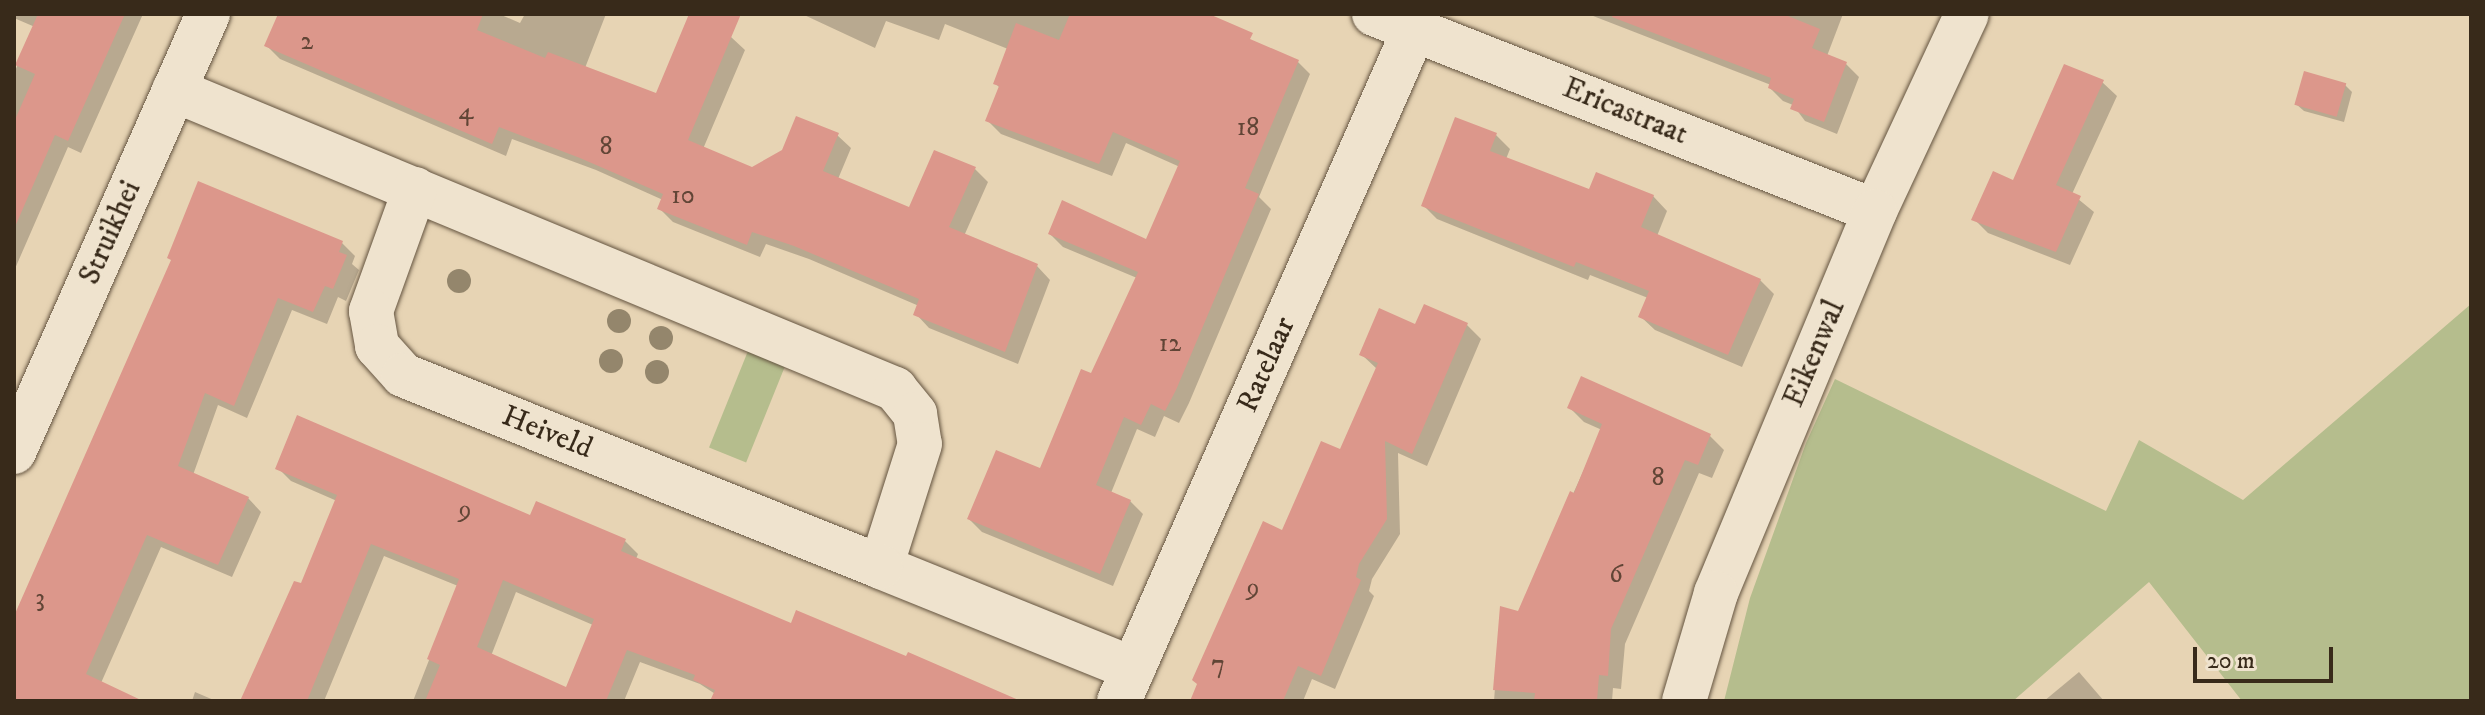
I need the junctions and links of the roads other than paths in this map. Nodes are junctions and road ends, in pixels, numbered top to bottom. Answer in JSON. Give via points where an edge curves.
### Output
{"nodes":[{"id":1,"x":208,"y":14,"type":"edge"},
{"id":2,"x":1374,"y":14,"type":"edge"},
{"id":3,"x":1967,"y":14,"type":"edge"},
{"id":4,"x":1414,"y":30,"type":"junction"},
{"id":5,"x":174,"y":90,"type":"junction"},
{"id":6,"x":415,"y":189,"type":"junction"},
{"id":7,"x":1875,"y":211,"type":"junction"},
{"id":8,"x":14,"y":452,"type":"edge"},
{"id":9,"x":881,"y":567,"type":"junction"},
{"id":10,"x":1126,"y":685,"type":"edge"},
{"id":11,"x":1684,"y":701,"type":"edge"}],
"edges":[{"from":1,"to":5,"type":"street","name":"Struikhei"},
{"from":2,"to":4,"type":"street","name":"Ericastraat"},
{"from":3,"to":7,"type":"street","name":"Eikenwal"},
{"from":4,"to":7,"type":"street","name":"Ericastraat"},
{"from":4,"to":10,"type":"street","name":"Ratelaar"},
{"from":5,"to":6,"type":"street"},
{"from":5,"to":8,"type":"street","name":"Struikhei"},
{"from":6,"to":9,"type":"street","via":[[895,389],[915,414],[920,444]]},
{"from":6,"to":9,"type":"street","name":"Heiveld","via":[[371,311],[377,346],[403,375]]},
{"from":7,"to":11,"type":"street","name":"Eikenwal","via":[[1716,593]]},
{"from":9,"to":10,"type":"street","name":"Heiveld"}]}
